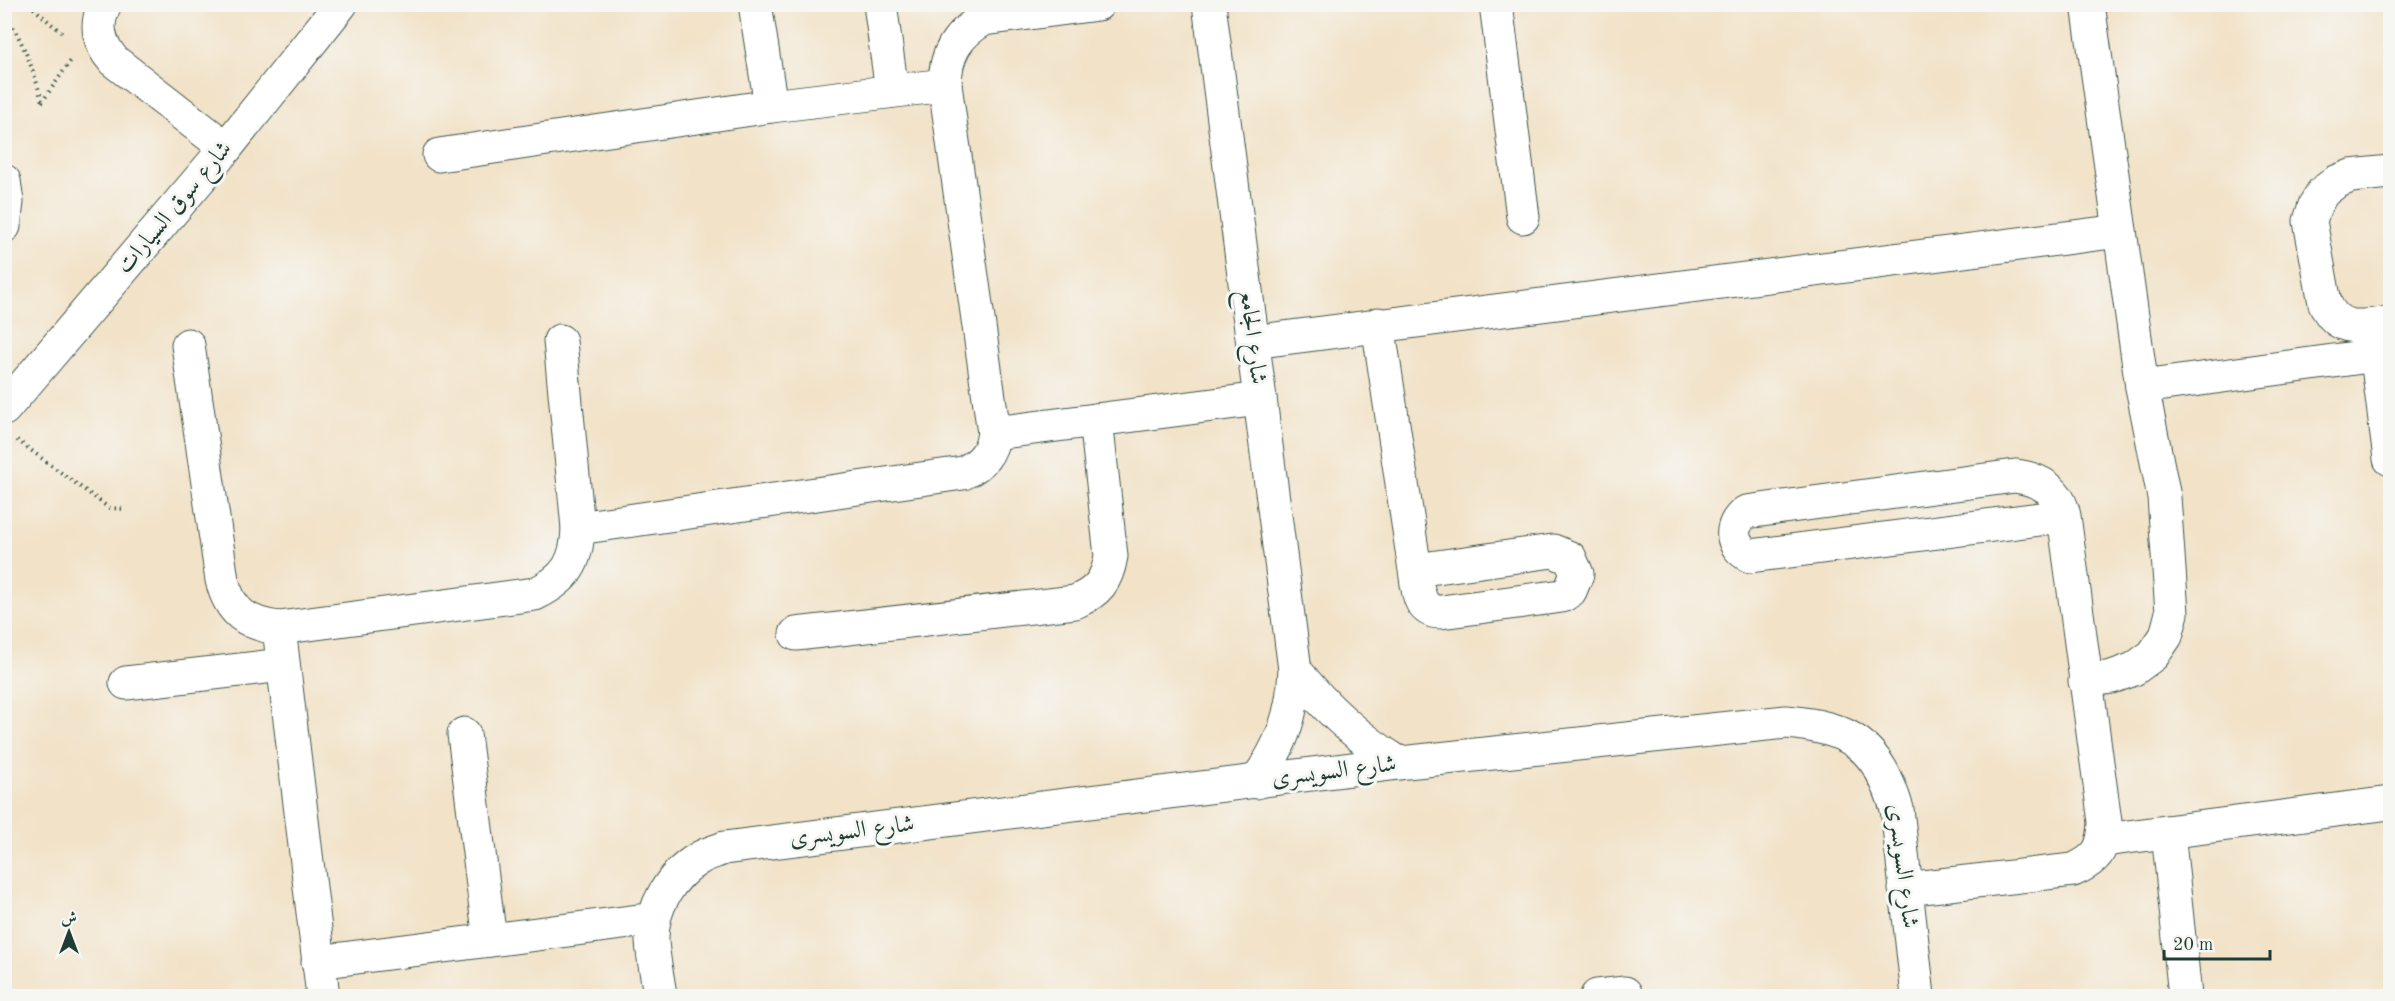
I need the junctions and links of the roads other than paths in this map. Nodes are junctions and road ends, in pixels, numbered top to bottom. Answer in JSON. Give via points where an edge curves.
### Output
{"nodes":[{"id":1,"x":105,"y":4,"type":"edge"},
{"id":2,"x":341,"y":4,"type":"edge"},
{"id":3,"x":755,"y":4,"type":"edge"},
{"id":4,"x":880,"y":4,"type":"edge"},
{"id":5,"x":1098,"y":4,"type":"edge"},
{"id":6,"x":1209,"y":4,"type":"edge"},
{"id":7,"x":1496,"y":4,"type":"edge"},
{"id":8,"x":2088,"y":4,"type":"edge"},
{"id":9,"x":945,"y":85,"type":"junction"},
{"id":10,"x":892,"y":91,"type":"junction"},
{"id":11,"x":771,"y":105,"type":"junction"},
{"id":12,"x":226,"y":148,"type":"junction"},
{"id":13,"x":439,"y":155,"type":"dead end"},
{"id":14,"x":2391,"y":172,"type":"edge"},
{"id":15,"x":4,"y":182,"type":"edge"},
{"id":16,"x":1523,"y":217,"type":"dead end"},
{"id":17,"x":4,"y":226,"type":"edge"},
{"id":18,"x":2120,"y":231,"type":"junction"},
{"id":19,"x":1378,"y":324,"type":"junction"},
{"id":20,"x":2380,"y":334,"type":"edge"},
{"id":21,"x":560,"y":341,"type":"dead end"},
{"id":22,"x":1253,"y":342,"type":"junction"},
{"id":23,"x":188,"y":345,"type":"dead end"},
{"id":24,"x":2142,"y":387,"type":"junction"},
{"id":25,"x":1260,"y":399,"type":"junction"},
{"id":26,"x":1096,"y":420,"type":"junction"},
{"id":27,"x":9,"y":423,"type":"edge"},
{"id":28,"x":994,"y":433,"type":"junction"},
{"id":29,"x":2391,"y":459,"type":"edge"},
{"id":30,"x":2064,"y":516,"type":"junction"},
{"id":31,"x":578,"y":528,"type":"junction"},
{"id":32,"x":1415,"y":570,"type":"dead end"},
{"id":33,"x":279,"y":628,"type":"junction"},
{"id":34,"x":796,"y":634,"type":"dead end"},
{"id":35,"x":283,"y":665,"type":"junction"},
{"id":36,"x":1295,"y":670,"type":"junction"},
{"id":37,"x":2085,"y":681,"type":"junction"},
{"id":38,"x":126,"y":683,"type":"dead end"},
{"id":39,"x":464,"y":734,"type":"dead end"},
{"id":40,"x":1399,"y":763,"type":"junction"},
{"id":41,"x":1256,"y":782,"type":"junction"},
{"id":42,"x":2391,"y":803,"type":"edge"},
{"id":43,"x":2168,"y":832,"type":"junction"},
{"id":44,"x":2104,"y":840,"type":"junction"},
{"id":45,"x":1905,"y":889,"type":"junction"},
{"id":46,"x":654,"y":919,"type":"junction"},
{"id":47,"x":490,"y":940,"type":"junction"},
{"id":48,"x":318,"y":962,"type":"junction"},
{"id":49,"x":323,"y":996,"type":"edge"},
{"id":50,"x":660,"y":996,"type":"edge"},
{"id":51,"x":1918,"y":996,"type":"edge"},
{"id":52,"x":2185,"y":996,"type":"edge"}],
"edges":[{"from":1,"to":12,"type":"street","via":[[98,26],[100,39],[114,61]]},
{"from":2,"to":12,"type":"street","name":"شارع سوق السيارات"},
{"from":3,"to":11,"type":"street"},
{"from":4,"to":10,"type":"street"},
{"from":5,"to":9,"type":"street","via":[[984,19],[969,27],[953,45],[945,68]]},
{"from":6,"to":22,"type":"street","name":"شارع الجامع"},
{"from":7,"to":16,"type":"street"},
{"from":8,"to":18,"type":"street"},
{"from":9,"to":10,"type":"street"},
{"from":9,"to":28,"type":"street"},
{"from":10,"to":11,"type":"street"},
{"from":11,"to":13,"type":"street"},
{"from":12,"to":27,"type":"street","name":"شارع سوق السيارات"},
{"from":14,"to":20,"type":"street","via":[[2351,176],[2336,182],[2319,198],[2310,221],[2328,312],[2343,324]]},
{"from":15,"to":17,"type":"street"},
{"from":18,"to":19,"type":"street"},
{"from":18,"to":24,"type":"street"},
{"from":19,"to":22,"type":"street"},
{"from":19,"to":32,"type":"street"},
{"from":20,"to":24,"type":"street"},
{"from":20,"to":29,"type":"street"},
{"from":21,"to":31,"type":"street"},
{"from":22,"to":25,"type":"street","name":"شارع الجامع"},
{"from":23,"to":33,"type":"street","via":[[226,595],[246,619],[260,626]]},
{"from":24,"to":37,"type":"street","via":[[2164,497],[2172,613],[2166,636],[2153,655],[2134,669]]},
{"from":25,"to":26,"type":"street"},
{"from":25,"to":36,"type":"street","name":"شارع الجامع"},
{"from":26,"to":28,"type":"street"},
{"from":26,"to":34,"type":"street","via":[[1111,556],[1105,578],[1089,596],[1075,602]]},
{"from":28,"to":31,"type":"street","via":[[985,458],[963,473]]},
{"from":30,"to":30,"type":"street","via":[[2054,492],[2030,478],[2015,476],[1746,512],[1735,524],[1734,540],[1750,556]]},
{"from":30,"to":37,"type":"street"},
{"from":31,"to":33,"type":"street","via":[[577,550],[568,569],[554,585],[535,594]]},
{"from":33,"to":35,"type":"street"},
{"from":35,"to":38,"type":"street"},
{"from":35,"to":48,"type":"street"},
{"from":36,"to":40,"type":"street","via":[[1332,712]]},
{"from":36,"to":41,"type":"street","name":"شارع الجامع","via":[[1294,694],[1282,741]]},
{"from":37,"to":44,"type":"street","via":[[2105,822]]},
{"from":39,"to":47,"type":"street"},
{"from":40,"to":41,"type":"street","name":"شارع السويسرى"},
{"from":40,"to":45,"type":"street","name":"شارع السويسرى","via":[[1786,722],[1817,724],[1846,735],[1871,754],[1888,779],[1898,809]]},
{"from":41,"to":46,"type":"street","name":"شارع السويسرى","via":[[724,848],[699,858],[678,873],[663,894]]},
{"from":42,"to":43,"type":"street"},
{"from":43,"to":44,"type":"street"},
{"from":43,"to":52,"type":"street"},
{"from":44,"to":45,"type":"street","via":[[2098,854],[2073,870]]},
{"from":45,"to":51,"type":"street","name":"شارع السويسرى"},
{"from":46,"to":47,"type":"street"},
{"from":46,"to":50,"type":"street","name":"شارع السويسرى","via":[[652,940]]},
{"from":47,"to":48,"type":"street"},
{"from":48,"to":49,"type":"street"}]}
